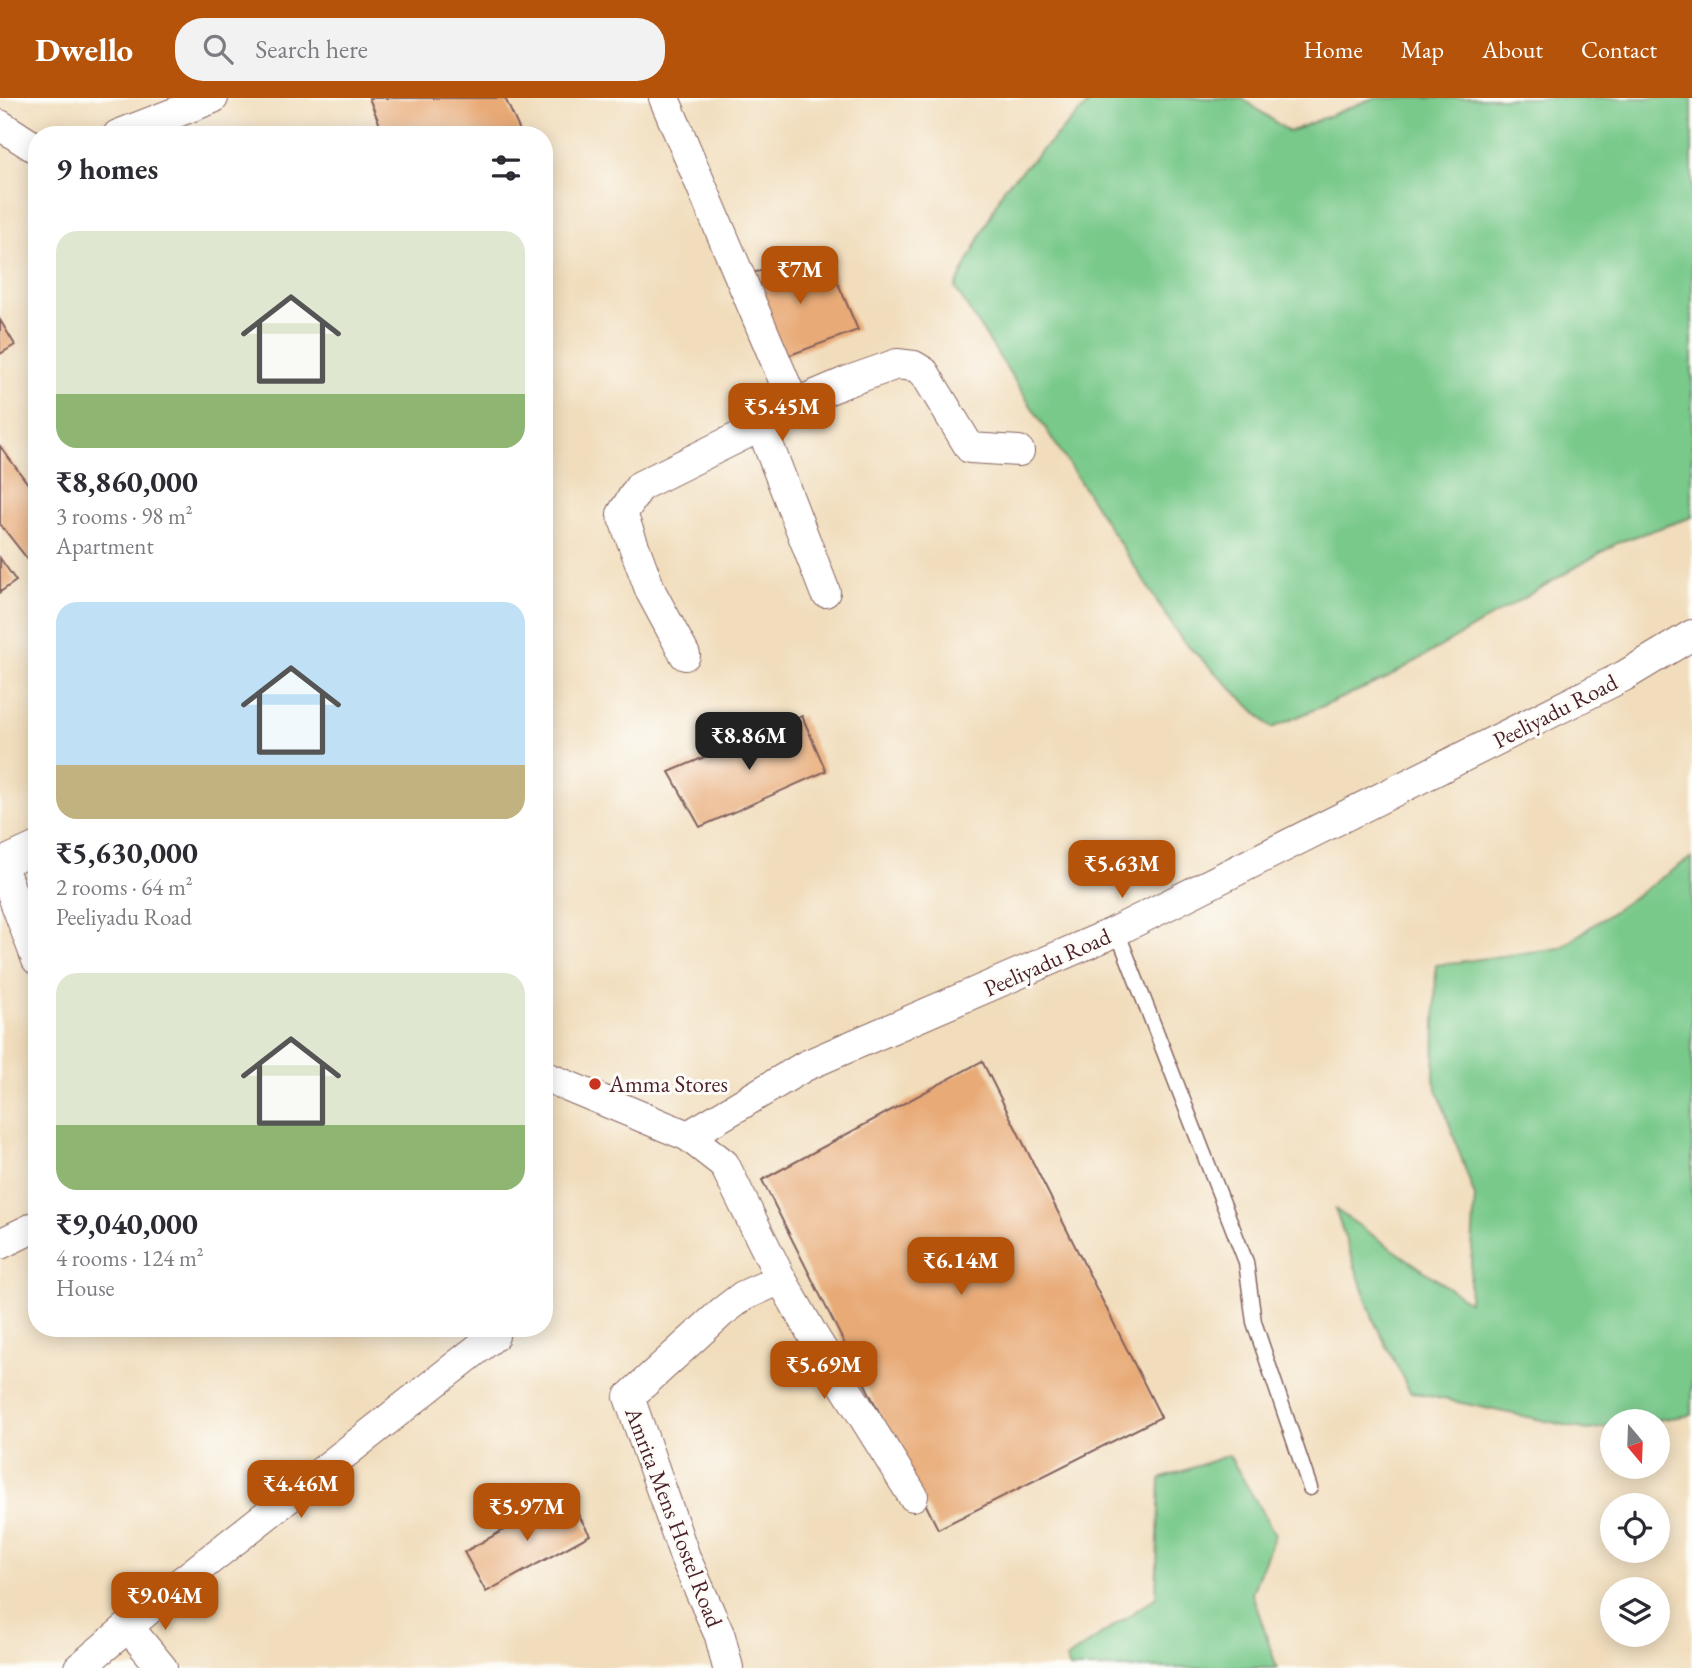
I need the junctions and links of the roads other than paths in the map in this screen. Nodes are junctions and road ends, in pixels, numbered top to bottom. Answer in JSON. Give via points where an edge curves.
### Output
{"nodes":[{"id":1,"x":213,"y":98,"type":"edge"},
{"id":2,"x":664,"y":98,"type":"edge"},
{"id":3,"x":0,"y":125,"type":"edge"},
{"id":4,"x":141,"y":126,"type":"edge"},
{"id":5,"x":28,"y":143,"type":"edge"},
{"id":6,"x":794,"y":404,"type":"junction"},
{"id":7,"x":761,"y":426,"type":"junction"},
{"id":8,"x":1019,"y":451,"type":"dead end"},
{"id":9,"x":825,"y":592,"type":"dead end"},
{"id":10,"x":1692,"y":635,"type":"edge"},
{"id":11,"x":685,"y":655,"type":"dead end"},
{"id":12,"x":28,"y":851,"type":"edge"},
{"id":13,"x":1,"y":864,"type":"edge"},
{"id":14,"x":1118,"y":931,"type":"junction"},
{"id":15,"x":28,"y":936,"type":"edge"},
{"id":16,"x":553,"y":1080,"type":"edge"},
{"id":17,"x":688,"y":1136,"type":"junction"},
{"id":18,"x":28,"y":1230,"type":"edge"},
{"id":19,"x":0,"y":1244,"type":"edge"},
{"id":20,"x":781,"y":1279,"type":"junction"},
{"id":21,"x":493,"y":1337,"type":"edge"},
{"id":22,"x":1310,"y":1489,"type":"dead end"},
{"id":23,"x":913,"y":1496,"type":"dead end"},
{"id":24,"x":129,"y":1628,"type":"junction"},
{"id":25,"x":79,"y":1668,"type":"edge"},
{"id":26,"x":163,"y":1668,"type":"edge"},
{"id":27,"x":727,"y":1668,"type":"edge"}],
"edges":[{"from":1,"to":4,"type":"street"},
{"from":2,"to":6,"type":"street"},
{"from":3,"to":5,"type":"street"},
{"from":6,"to":7,"type":"street"},
{"from":6,"to":8,"type":"street","via":[[897,364],[914,366],[924,372],[970,448]]},
{"from":7,"to":9,"type":"street"},
{"from":7,"to":11,"type":"street","via":[[640,486],[622,514],[651,592]]},
{"from":10,"to":14,"type":"street","name":"Peeliyadu Road","via":[[1625,676]]},
{"from":12,"to":13,"type":"street"},
{"from":13,"to":15,"type":"street"},
{"from":14,"to":17,"type":"street","name":"Peeliyadu Road","via":[[805,1066]]},
{"from":14,"to":22,"type":"lane","via":[[1246,1262],[1254,1322]]},
{"from":16,"to":17,"type":"street"},
{"from":17,"to":20,"type":"street","via":[[724,1164]]},
{"from":18,"to":19,"type":"street"},
{"from":20,"to":23,"type":"street"},
{"from":20,"to":27,"type":"street","name":"Amrita Mens Hostel Road","via":[[732,1304],[629,1397],[685,1558],[720,1636]]},
{"from":21,"to":24,"type":"street"},
{"from":24,"to":25,"type":"street"},
{"from":24,"to":26,"type":"street"}]}
